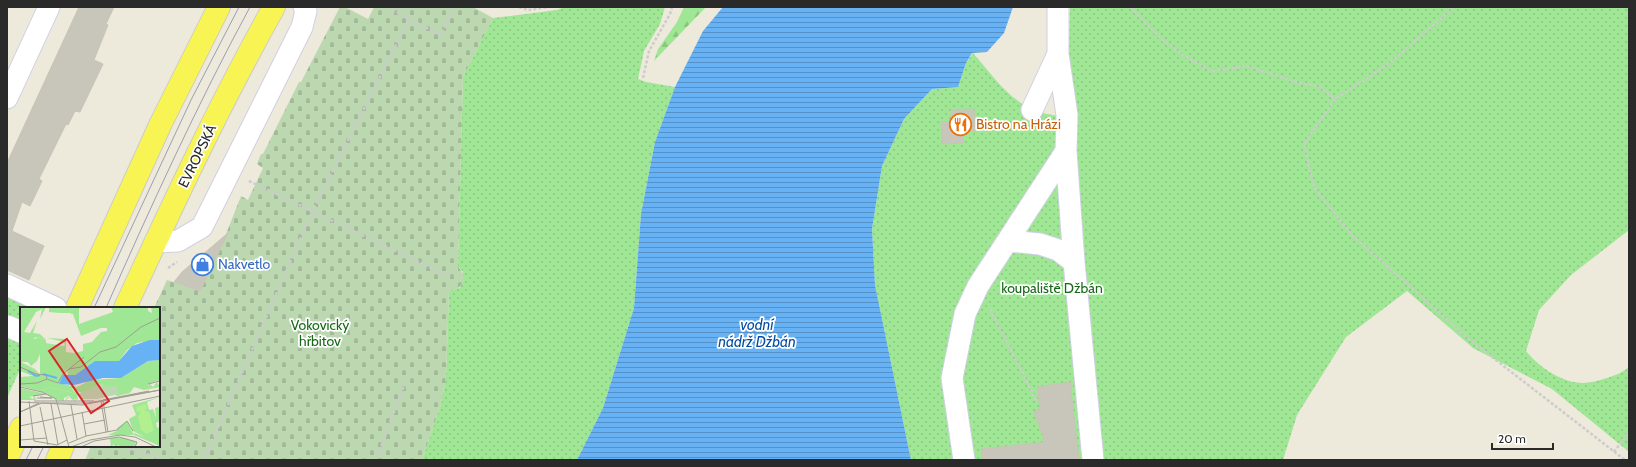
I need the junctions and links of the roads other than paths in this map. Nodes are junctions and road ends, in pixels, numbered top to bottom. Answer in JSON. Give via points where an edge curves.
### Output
{"nodes":[{"id":1,"x":49,"y":7,"type":"edge"},
{"id":2,"x":219,"y":7,"type":"edge"},
{"id":3,"x":274,"y":7,"type":"edge"},
{"id":4,"x":304,"y":7,"type":"edge"},
{"id":5,"x":1058,"y":7,"type":"edge"},
{"id":6,"x":1058,"y":54,"type":"junction"},
{"id":7,"x":7,"y":98,"type":"edge"},
{"id":8,"x":1032,"y":110,"type":"dead end"},
{"id":9,"x":1066,"y":151,"type":"junction"},
{"id":10,"x":1008,"y":241,"type":"junction"},
{"id":11,"x":155,"y":242,"type":"junction"},
{"id":12,"x":1074,"y":262,"type":"junction"},
{"id":13,"x":7,"y":285,"type":"edge"},
{"id":14,"x":54,"y":307,"type":"edge"},
{"id":15,"x":77,"y":307,"type":"edge"},
{"id":16,"x":125,"y":307,"type":"edge"},
{"id":17,"x":7,"y":326,"type":"edge"},
{"id":18,"x":20,"y":332,"type":"edge"},
{"id":19,"x":20,"y":430,"type":"edge"},
{"id":20,"x":63,"y":447,"type":"edge"},
{"id":21,"x":7,"y":458,"type":"edge"},
{"id":22,"x":57,"y":460,"type":"edge"},
{"id":23,"x":964,"y":460,"type":"edge"},
{"id":24,"x":1093,"y":460,"type":"edge"}],
"edges":[{"from":1,"to":7,"type":"street"},
{"from":2,"to":15,"type":"main road","via":[[161,123]]},
{"from":3,"to":11,"type":"main road","name":"EVROPSKÁ","via":[[211,126]]},
{"from":4,"to":11,"type":"street","via":[[306,11],[302,27],[202,228],[178,241]]},
{"from":5,"to":6,"type":"street"},
{"from":6,"to":8,"type":"street"},
{"from":6,"to":9,"type":"street","via":[[1067,115]]},
{"from":9,"to":10,"type":"street"},
{"from":9,"to":12,"type":"street"},
{"from":10,"to":12,"type":"street","via":[[1040,244],[1058,250]]},
{"from":10,"to":23,"type":"street","via":[[978,286],[965,314],[952,378]]},
{"from":11,"to":16,"type":"main road","name":"EVROPSKÁ"},
{"from":12,"to":24,"type":"street"},
{"from":13,"to":14,"type":"street"},
{"from":17,"to":18,"type":"street"},
{"from":19,"to":21,"type":"main road"},
{"from":20,"to":22,"type":"main road"}]}
